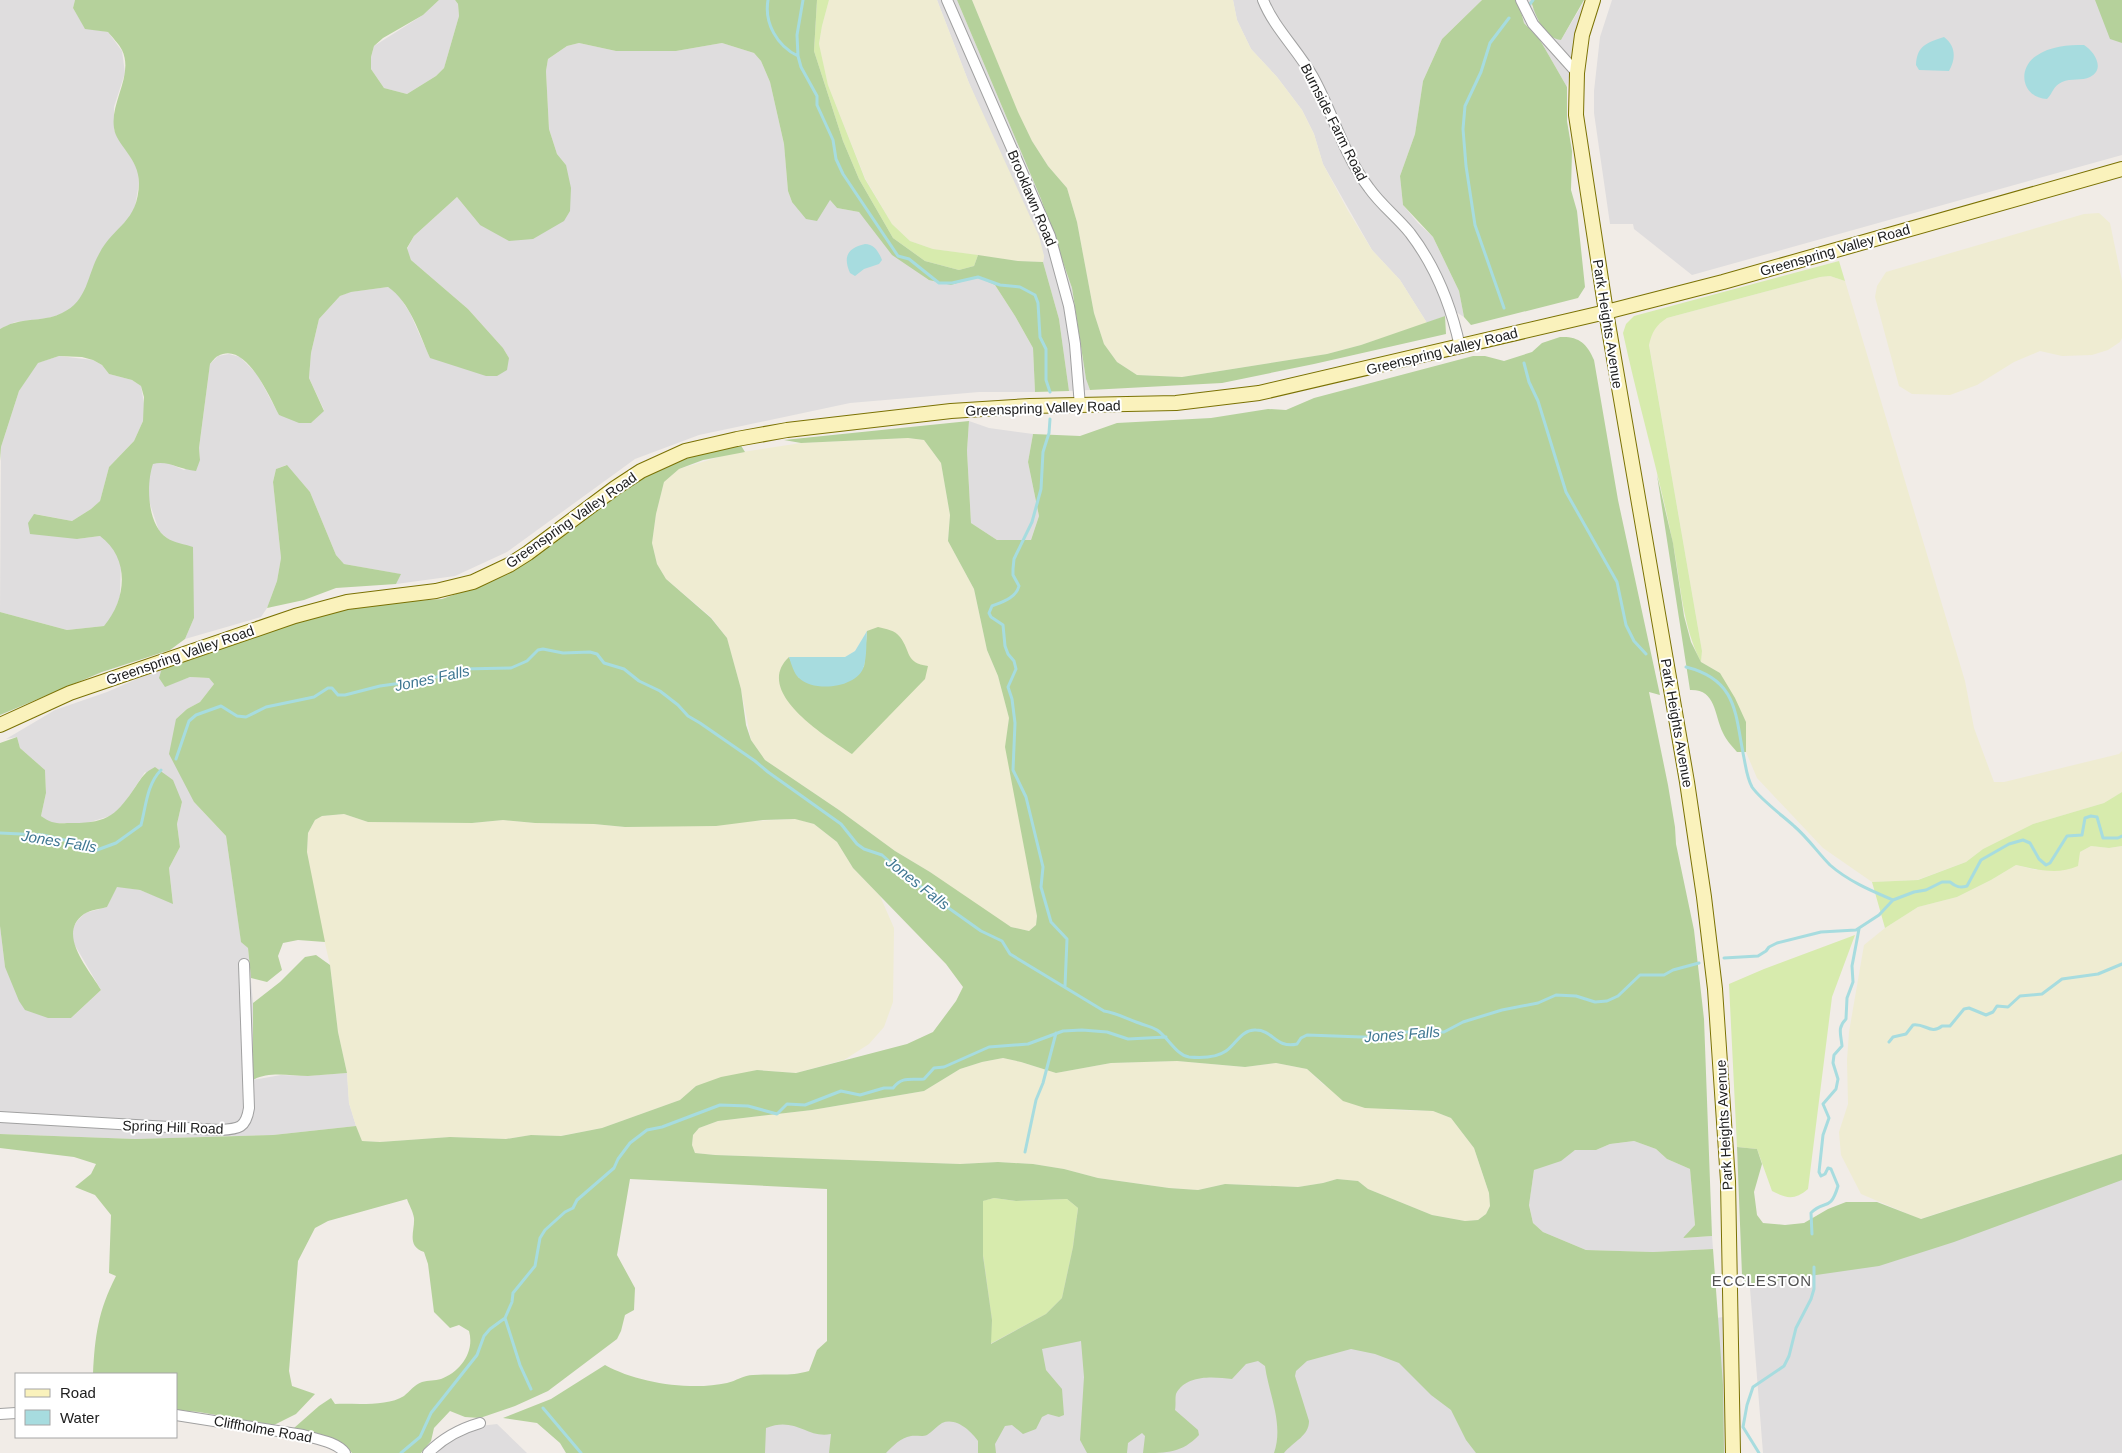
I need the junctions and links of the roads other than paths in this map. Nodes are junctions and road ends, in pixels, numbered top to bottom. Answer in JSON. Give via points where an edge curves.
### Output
{"nodes":[{"id":1,"x":947,"y":0,"type":"edge"},
{"id":2,"x":1264,"y":0,"type":"edge"},
{"id":3,"x":1521,"y":0,"type":"edge"},
{"id":4,"x":1594,"y":0,"type":"edge"},
{"id":5,"x":1576,"y":73,"type":"junction"},
{"id":6,"x":2122,"y":169,"type":"edge"},
{"id":7,"x":1606,"y":312,"type":"junction"},
{"id":8,"x":1460,"y":347,"type":"junction"},
{"id":9,"x":1080,"y":406,"type":"junction"},
{"id":10,"x":0,"y":725,"type":"edge"},
{"id":11,"x":244,"y":964,"type":"dead end"},
{"id":12,"x":0,"y":1117,"type":"edge"},
{"id":13,"x":15,"y":1413,"type":"edge"},
{"id":14,"x":0,"y":1414,"type":"edge"},
{"id":15,"x":178,"y":1415,"type":"edge"},
{"id":16,"x":480,"y":1424,"type":"dead end"},
{"id":17,"x":345,"y":1453,"type":"edge"},
{"id":18,"x":428,"y":1453,"type":"edge"},
{"id":19,"x":1733,"y":1453,"type":"edge"}],
"edges":[{"from":1,"to":9,"type":"street","name":"Brooklawn Road","via":[[1050,236],[1069,306]]},
{"from":2,"to":8,"type":"street","name":"Burnside Farm Road","via":[[1313,77],[1357,171],[1409,232],[1432,268],[1453,314]]},
{"from":3,"to":5,"type":"street","via":[[1532,24]]},
{"from":4,"to":5,"type":"main road","name":"Park Heights Avenue","via":[[1582,35]]},
{"from":5,"to":7,"type":"main road","name":"Park Heights Avenue","via":[[1579,142]]},
{"from":6,"to":7,"type":"main road","name":"Greenspring Valley Road"},
{"from":7,"to":8,"type":"main road","name":"Greenspring Valley Road"},
{"from":7,"to":19,"type":"main road","name":"Park Heights Avenue","via":[[1687,782],[1715,989],[1728,1181]]},
{"from":8,"to":9,"type":"main road","name":"Greenspring Valley Road","via":[[1249,395],[1176,403]]},
{"from":9,"to":10,"type":"main road","name":"Greenspring Valley Road","via":[[982,409],[892,417],[787,430],[685,451],[641,471],[528,553],[473,582],[436,591],[347,602],[295,616],[70,693]]},
{"from":11,"to":12,"type":"street","name":"Spring Hill Road","via":[[249,1108],[247,1119],[238,1128],[220,1130]]},
{"from":13,"to":14,"type":"street"},
{"from":15,"to":17,"type":"street","name":"Cliffholme Road","via":[[303,1435],[324,1441]]},
{"from":16,"to":18,"type":"street","via":[[444,1438]]}]}
